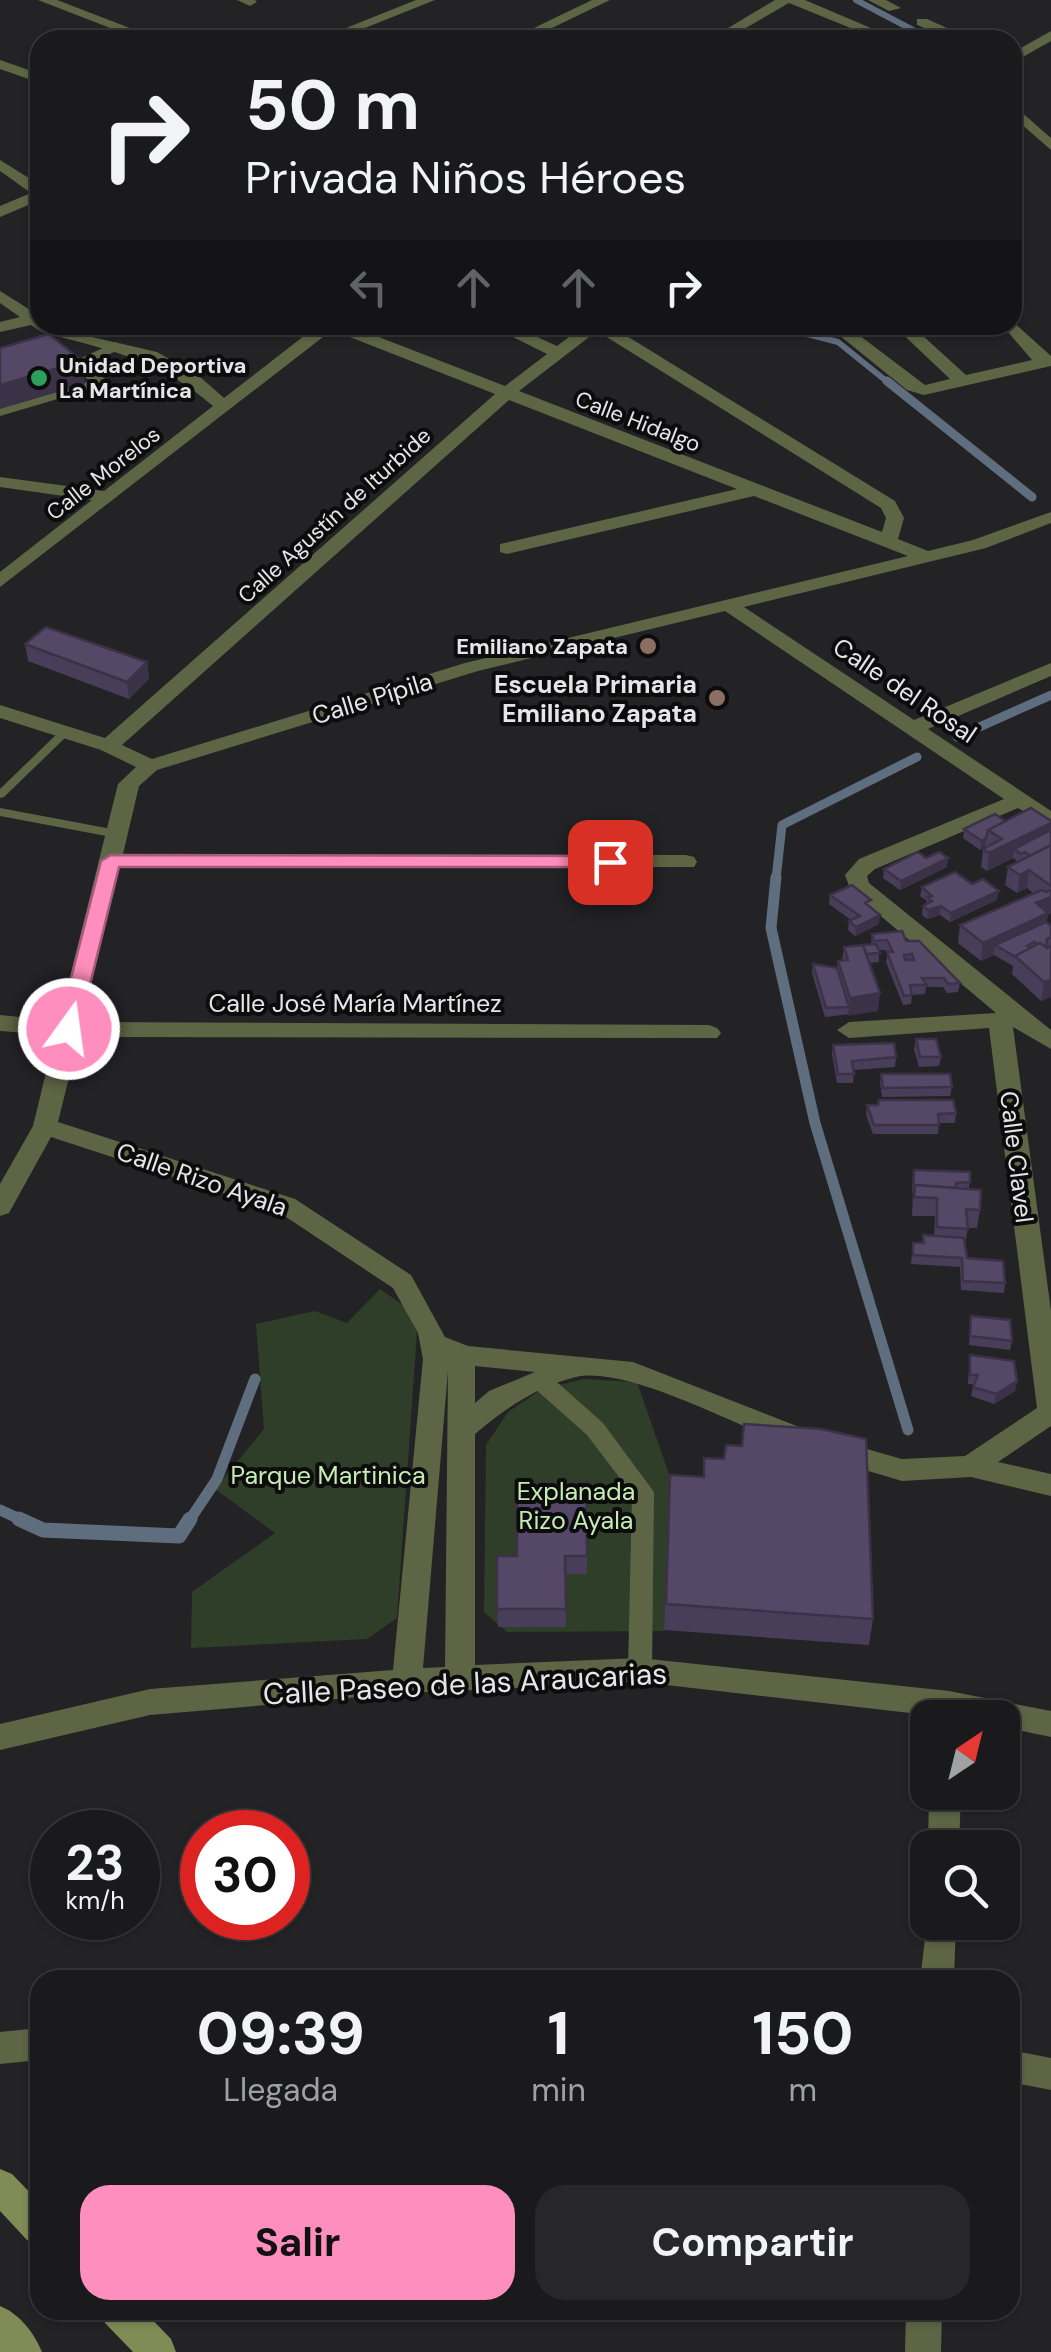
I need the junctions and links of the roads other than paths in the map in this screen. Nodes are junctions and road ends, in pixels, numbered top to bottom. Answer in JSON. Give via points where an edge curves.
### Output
{"nodes":[{"id":1,"x":45,"y":0,"type":"edge"},
{"id":2,"x":428,"y":0,"type":"edge"},
{"id":3,"x":602,"y":0,"type":"edge"},
{"id":4,"x":786,"y":0,"type":"edge"},
{"id":5,"x":794,"y":0,"type":"edge"},
{"id":6,"x":875,"y":0,"type":"edge"},
{"id":7,"x":894,"y":8,"type":"dead end"},
{"id":8,"x":922,"y":22,"type":"dead end"},
{"id":9,"x":127,"y":30,"type":"edge"},
{"id":10,"x":349,"y":30,"type":"edge"},
{"id":11,"x":538,"y":30,"type":"edge"},
{"id":12,"x":733,"y":30,"type":"edge"},
{"id":13,"x":868,"y":30,"type":"edge"},
{"id":14,"x":942,"y":30,"type":"edge"},
{"id":15,"x":1051,"y":36,"type":"edge"},
{"id":16,"x":1022,"y":54,"type":"edge"},
{"id":17,"x":0,"y":64,"type":"edge"},
{"id":18,"x":30,"y":74,"type":"edge"},
{"id":19,"x":1051,"y":117,"type":"edge"},
{"id":20,"x":1022,"y":122,"type":"edge"},
{"id":21,"x":1022,"y":124,"type":"edge"},
{"id":22,"x":1051,"y":146,"type":"edge"},
{"id":23,"x":0,"y":164,"type":"edge"},
{"id":24,"x":30,"y":186,"type":"edge"},
{"id":25,"x":30,"y":198,"type":"edge"},
{"id":26,"x":0,"y":212,"type":"edge"},
{"id":27,"x":0,"y":296,"type":"edge"},
{"id":28,"x":30,"y":320,"type":"joint"},
{"id":29,"x":0,"y":327,"type":"edge"},
{"id":30,"x":72,"y":335,"type":"edge"},
{"id":31,"x":317,"y":335,"type":"edge"},
{"id":32,"x":356,"y":335,"type":"edge"},
{"id":33,"x":519,"y":335,"type":"edge"},
{"id":34,"x":583,"y":335,"type":"edge"},
{"id":35,"x":613,"y":335,"type":"edge"},
{"id":36,"x":849,"y":335,"type":"edge"},
{"id":37,"x":911,"y":335,"type":"edge"},
{"id":38,"x":1020,"y":335,"type":"edge"},
{"id":39,"x":116,"y":346,"type":"junction"},
{"id":40,"x":559,"y":353,"type":"junction"},
{"id":41,"x":1047,"y":362,"type":"edge"},
{"id":42,"x":964,"y":383,"type":"junction"},
{"id":43,"x":506,"y":393,"type":"junction"},
{"id":44,"x":224,"y":407,"type":"junction"},
{"id":45,"x":0,"y":412,"type":"edge"},
{"id":46,"x":0,"y":482,"type":"edge"},
{"id":47,"x":755,"y":490,"type":"junction"},
{"id":48,"x":109,"y":497,"type":"junction"},
{"id":49,"x":1051,"y":517,"type":"edge"},
{"id":50,"x":888,"y":542,"type":"junction"},
{"id":51,"x":506,"y":548,"type":"dead end"},
{"id":52,"x":928,"y":557,"type":"junction"},
{"id":53,"x":0,"y":581,"type":"edge"},
{"id":54,"x":729,"y":605,"type":"junction"},
{"id":55,"x":1051,"y":669,"type":"edge"},
{"id":56,"x":0,"y":711,"type":"edge"},
{"id":57,"x":912,"y":728,"type":"junction"},
{"id":58,"x":65,"y":732,"type":"junction"},
{"id":59,"x":108,"y":746,"type":"junction"},
{"id":60,"x":150,"y":766,"type":"junction"},
{"id":61,"x":0,"y":794,"type":"edge"},
{"id":62,"x":1020,"y":800,"type":"junction"},
{"id":63,"x":0,"y":812,"type":"edge"},
{"id":64,"x":1051,"y":820,"type":"edge"},
{"id":65,"x":117,"y":834,"type":"junction"},
{"id":66,"x":111,"y":861,"type":"junction"},
{"id":67,"x":686,"y":862,"type":"dead end"},
{"id":68,"x":1009,"y":1020,"type":"junction"},
{"id":69,"x":0,"y":1023,"type":"edge"},
{"id":70,"x":69,"y":1029,"type":"junction"},
{"id":71,"x":849,"y":1030,"type":"dead end"},
{"id":72,"x":709,"y":1034,"type":"dead end"},
{"id":73,"x":1051,"y":1041,"type":"edge"},
{"id":74,"x":45,"y":1126,"type":"junction"},
{"id":75,"x":1,"y":1203,"type":"edge"},
{"id":76,"x":443,"y":1349,"type":"junction"},
{"id":77,"x":580,"y":1365,"type":"junction"},
{"id":78,"x":542,"y":1381,"type":"junction"},
{"id":79,"x":1051,"y":1412,"type":"edge"},
{"id":80,"x":464,"y":1428,"type":"junction"},
{"id":81,"x":971,"y":1466,"type":"junction"},
{"id":82,"x":1051,"y":1485,"type":"edge"},
{"id":83,"x":640,"y":1670,"type":"junction"},
{"id":84,"x":460,"y":1680,"type":"junction"},
{"id":85,"x":408,"y":1682,"type":"junction"},
{"id":86,"x":910,"y":1705,"type":"edge"},
{"id":87,"x":1020,"y":1720,"type":"edge"},
{"id":88,"x":1051,"y":1724,"type":"edge"},
{"id":89,"x":0,"y":1736,"type":"edge"},
{"id":90,"x":939,"y":1940,"type":"edge"},
{"id":91,"x":938,"y":1970,"type":"edge"},
{"id":92,"x":30,"y":2045,"type":"edge"},
{"id":93,"x":0,"y":2048,"type":"edge"},
{"id":94,"x":1020,"y":2068,"type":"edge"},
{"id":95,"x":1051,"y":2074,"type":"edge"},
{"id":96,"x":0,"y":2186,"type":"edge"},
{"id":97,"x":30,"y":2218,"type":"edge"},
{"id":98,"x":128,"y":2320,"type":"edge"},
{"id":99,"x":924,"y":2320,"type":"edge"},
{"id":100,"x":0,"y":2324,"type":"edge"},
{"id":101,"x":24,"y":2352,"type":"edge"},
{"id":102,"x":158,"y":2352,"type":"edge"},
{"id":103,"x":923,"y":2352,"type":"edge"}],
"edges":[{"from":1,"to":9,"type":"street"},
{"from":2,"to":10,"type":"street"},
{"from":3,"to":11,"type":"street"},
{"from":4,"to":12,"type":"street"},
{"from":5,"to":13,"type":"street"},
{"from":6,"to":7,"type":"street"},
{"from":8,"to":14,"type":"street"},
{"from":15,"to":16,"type":"street"},
{"from":17,"to":18,"type":"street"},
{"from":19,"to":20,"type":"street"},
{"from":21,"to":22,"type":"street"},
{"from":23,"to":24,"type":"street"},
{"from":25,"to":26,"type":"street"},
{"from":27,"to":28,"type":"street"},
{"from":28,"to":29,"type":"street"},
{"from":30,"to":39,"type":"street"},
{"from":31,"to":44,"type":"street","name":"Calle Morelos"},
{"from":32,"to":43,"type":"street","name":"Calle Hidalgo"},
{"from":33,"to":40,"type":"street"},
{"from":34,"to":40,"type":"street","name":"Calle Agustín de Iturbide"},
{"from":35,"to":50,"type":"street","via":[[888,504],[895,518]]},
{"from":36,"to":42,"type":"street","via":[[913,386],[935,390]]},
{"from":37,"to":42,"type":"street"},
{"from":38,"to":41,"type":"street"},
{"from":39,"to":44,"type":"street","via":[[151,356]]},
{"from":39,"to":45,"type":"street","via":[[75,364],[100,382]]},
{"from":40,"to":43,"type":"street","name":"Calle Agustín de Iturbide"},
{"from":41,"to":42,"type":"street"},
{"from":43,"to":47,"type":"street","name":"Calle Hidalgo"},
{"from":43,"to":59,"type":"street","name":"Calle Agustín de Iturbide"},
{"from":44,"to":48,"type":"street","name":"Calle Morelos"},
{"from":46,"to":48,"type":"street"},
{"from":47,"to":50,"type":"street","name":"Calle Hidalgo"},
{"from":47,"to":51,"type":"street"},
{"from":48,"to":53,"type":"street","name":"Calle Morelos"},
{"from":49,"to":52,"type":"street","name":"Calle Pípila"},
{"from":50,"to":52,"type":"street","name":"Calle Hidalgo"},
{"from":52,"to":54,"type":"street","name":"Calle Pípila"},
{"from":54,"to":57,"type":"street","name":"Calle del Rosal"},
{"from":54,"to":60,"type":"street","name":"Calle Pípila","via":[[472,667]]},
{"from":55,"to":57,"type":"street"},
{"from":56,"to":58,"type":"street"},
{"from":57,"to":62,"type":"street","name":"Calle del Rosal"},
{"from":58,"to":59,"type":"street"},
{"from":58,"to":61,"type":"lane"},
{"from":59,"to":60,"type":"street"},
{"from":60,"to":65,"type":"street","via":[[129,784]]},
{"from":62,"to":64,"type":"street","name":"Calle del Rosal"},
{"from":62,"to":68,"type":"street","via":[[868,864],[856,875],[858,886]]},
{"from":63,"to":65,"type":"lane"},
{"from":65,"to":66,"type":"street"},
{"from":66,"to":67,"type":"street"},
{"from":66,"to":70,"type":"street"},
{"from":68,"to":71,"type":"street"},
{"from":68,"to":73,"type":"street"},
{"from":68,"to":79,"type":"street","name":"Calle Clavel"},
{"from":69,"to":70,"type":"street","name":"Calle José María Martínez"},
{"from":70,"to":72,"type":"street","name":"Calle José María Martínez"},
{"from":70,"to":74,"type":"street"},
{"from":74,"to":75,"type":"street"},
{"from":74,"to":76,"type":"street","name":"Calle Rizo Ayala","via":[[286,1205],[402,1282]]},
{"from":76,"to":77,"type":"street"},
{"from":76,"to":80,"type":"street","name":"Calle Rizo Ayala"},
{"from":76,"to":85,"type":"street"},
{"from":77,"to":78,"type":"street"},
{"from":77,"to":81,"type":"street","via":[[633,1372],[832,1450],[902,1470]]},
{"from":78,"to":80,"type":"street","via":[[499,1398]]},
{"from":78,"to":83,"type":"street","via":[[595,1429],[644,1492]]},
{"from":79,"to":81,"type":"street"},
{"from":80,"to":84,"type":"street","name":"Calle Rizo Ayala"},
{"from":81,"to":82,"type":"street"},
{"from":83,"to":84,"type":"street","name":"Calle Paseo de las Araucarias"},
{"from":83,"to":86,"type":"street","name":"Calle Paseo de las Araucarias"},
{"from":84,"to":85,"type":"street","name":"Calle Paseo de las Araucarias"},
{"from":85,"to":89,"type":"street","name":"Calle Paseo de las Araucarias","via":[[150,1702]]},
{"from":87,"to":88,"type":"street","name":"Calle Paseo de las Araucarias"},
{"from":90,"to":91,"type":"street"},
{"from":92,"to":93,"type":"street"},
{"from":94,"to":95,"type":"street"},
{"from":96,"to":97,"type":"main road"},
{"from":98,"to":102,"type":"main road"},
{"from":99,"to":103,"type":"street"},
{"from":100,"to":101,"type":"main road"}]}
